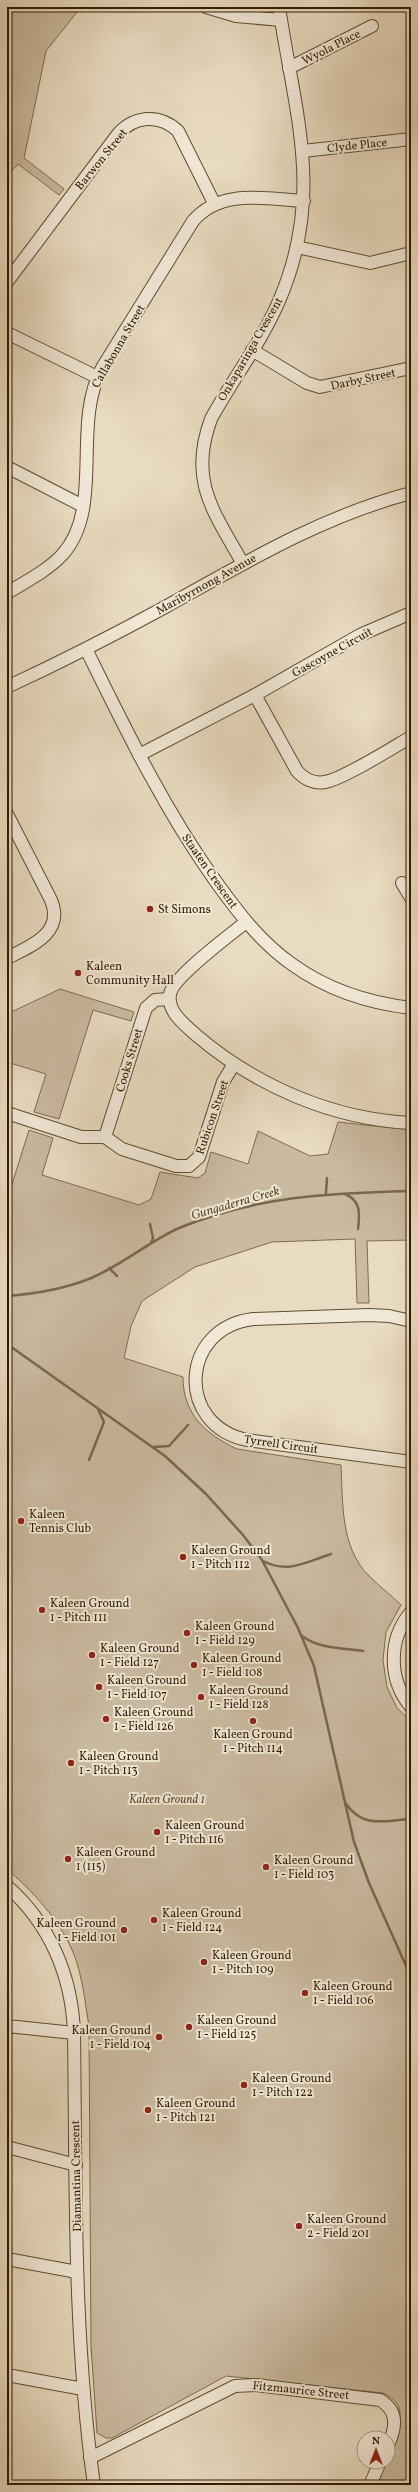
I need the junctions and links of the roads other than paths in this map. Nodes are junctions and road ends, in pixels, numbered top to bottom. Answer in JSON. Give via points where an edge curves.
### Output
{"nodes":[{"id":1,"x":206,"y":7,"type":"edge"},
{"id":2,"x":279,"y":7,"type":"edge"},
{"id":3,"x":281,"y":20,"type":"junction"},
{"id":4,"x":372,"y":26,"type":"dead end"},
{"id":5,"x":289,"y":68,"type":"junction"},
{"id":6,"x":411,"y":139,"type":"edge"},
{"id":7,"x":303,"y":151,"type":"junction"},
{"id":8,"x":304,"y":201,"type":"junction"},
{"id":9,"x":214,"y":203,"type":"junction"},
{"id":10,"x":298,"y":247,"type":"junction"},
{"id":11,"x":411,"y":253,"type":"edge"},
{"id":12,"x":7,"y":282,"type":"edge"},
{"id":13,"x":7,"y":333,"type":"edge"},
{"id":14,"x":252,"y":350,"type":"junction"},
{"id":15,"x":411,"y":368,"type":"edge"},
{"id":16,"x":97,"y":377,"type":"junction"},
{"id":17,"x":7,"y":467,"type":"edge"},
{"id":18,"x":411,"y":493,"type":"edge"},
{"id":19,"x":83,"y":506,"type":"junction"},
{"id":20,"x":243,"y":564,"type":"junction"},
{"id":21,"x":7,"y":593,"type":"edge"},
{"id":22,"x":411,"y":613,"type":"edge"},
{"id":23,"x":86,"y":649,"type":"junction"},
{"id":24,"x":7,"y":687,"type":"edge"},
{"id":25,"x":255,"y":695,"type":"junction"},
{"id":26,"x":411,"y":737,"type":"edge"},
{"id":27,"x":139,"y":755,"type":"junction"},
{"id":28,"x":7,"y":814,"type":"edge"},
{"id":29,"x":402,"y":883,"type":"dead end"},
{"id":30,"x":411,"y":898,"type":"edge"},
{"id":31,"x":246,"y":922,"type":"junction"},
{"id":32,"x":7,"y":958,"type":"edge"},
{"id":33,"x":169,"y":999,"type":"junction"},
{"id":34,"x":411,"y":1008,"type":"edge"},
{"id":35,"x":234,"y":1064,"type":"junction"},
{"id":36,"x":7,"y":1113,"type":"edge"},
{"id":37,"x":411,"y":1123,"type":"edge"},
{"id":38,"x":105,"y":1137,"type":"junction"},
{"id":39,"x":411,"y":1321,"type":"edge"},
{"id":40,"x":411,"y":1462,"type":"edge"},
{"id":41,"x":411,"y":1612,"type":"edge"},
{"id":42,"x":411,"y":1707,"type":"edge"},
{"id":43,"x":7,"y":1886,"type":"edge"},
{"id":44,"x":7,"y":2026,"type":"edge"},
{"id":45,"x":74,"y":2033,"type":"junction"},
{"id":46,"x":7,"y":2147,"type":"edge"},
{"id":47,"x":76,"y":2165,"type":"junction"},
{"id":48,"x":7,"y":2259,"type":"edge"},
{"id":49,"x":77,"y":2272,"type":"junction"},
{"id":50,"x":7,"y":2375,"type":"edge"},
{"id":51,"x":83,"y":2389,"type":"junction"},
{"id":52,"x":394,"y":2430,"type":"edge"},
{"id":53,"x":90,"y":2458,"type":"junction"},
{"id":54,"x":377,"y":2470,"type":"edge"},
{"id":55,"x":94,"y":2485,"type":"edge"},
{"id":56,"x":370,"y":2485,"type":"edge"}],
"edges":[{"from":1,"to":3,"type":"street","via":[[236,16]]},
{"from":2,"to":3,"type":"street","name":"Onkaparinga Crescent"},
{"from":3,"to":5,"type":"street","name":"Onkaparinga Crescent"},
{"from":4,"to":5,"type":"street","name":"Wyola Place"},
{"from":5,"to":7,"type":"street","name":"Onkaparinga Crescent"},
{"from":6,"to":7,"type":"street","name":"Clyde Place"},
{"from":7,"to":8,"type":"street","name":"Onkaparinga Crescent"},
{"from":8,"to":9,"type":"street","name":"Callabonna Street","via":[[236,198]]},
{"from":8,"to":10,"type":"street","name":"Onkaparinga Crescent"},
{"from":9,"to":12,"type":"street","name":"Barwon Street","via":[[178,131],[169,123],[157,119],[138,120],[118,134]]},
{"from":9,"to":16,"type":"street","name":"Callabonna Street","via":[[197,215],[188,226]]},
{"from":10,"to":11,"type":"street","via":[[370,262]]},
{"from":10,"to":14,"type":"street","name":"Onkaparinga Crescent","via":[[278,303]]},
{"from":13,"to":16,"type":"street"},
{"from":14,"to":15,"type":"street","name":"Darby Street","via":[[307,383],[320,387]]},
{"from":14,"to":20,"type":"street","name":"Onkaparinga Crescent","via":[[211,419],[204,437],[201,456],[206,494]]},
{"from":16,"to":19,"type":"street","name":"Callabonna Street","via":[[88,406]]},
{"from":17,"to":19,"type":"street"},
{"from":18,"to":20,"type":"street","name":"Maribyrnong Avenue","via":[[331,520]]},
{"from":19,"to":21,"type":"street","name":"Callabonna Street","via":[[77,532],[62,555]]},
{"from":20,"to":23,"type":"street","name":"Maribyrnong Avenue"},
{"from":22,"to":25,"type":"street","name":"Gascoyne Circuit","via":[[360,635]]},
{"from":23,"to":24,"type":"street","name":"Maribyrnong Avenue"},
{"from":23,"to":27,"type":"street","name":"Staaten Crescent"},
{"from":25,"to":26,"type":"street","via":[[297,771],[314,782],[335,779]]},
{"from":25,"to":27,"type":"street","name":"Gascoyne Circuit"},
{"from":27,"to":31,"type":"street","name":"Staaten Crescent","via":[[186,837]]},
{"from":28,"to":32,"type":"street","via":[[50,900],[54,914],[45,937]]},
{"from":29,"to":30,"type":"street"},
{"from":31,"to":33,"type":"street","via":[[176,981]]},
{"from":31,"to":34,"type":"street","name":"Staaten Crescent","via":[[280,955],[320,981],[365,999]]},
{"from":33,"to":35,"type":"street","via":[[177,1017],[204,1042]]},
{"from":33,"to":38,"type":"street","name":"Cooks Street","via":[[155,1000],[146,1008]]},
{"from":35,"to":37,"type":"street","via":[[271,1086],[316,1105],[370,1118]]},
{"from":35,"to":38,"type":"street","name":"Rubicon Street","via":[[224,1078],[199,1157],[192,1164],[183,1167],[169,1164],[119,1148]]},
{"from":36,"to":38,"type":"street","via":[[81,1137]]},
{"from":39,"to":40,"type":"street","name":"Tyrrell Circuit","via":[[369,1315],[253,1319],[238,1322],[224,1328],[207,1344],[199,1358],[195,1381],[200,1404],[208,1417],[232,1436]]},
{"from":41,"to":42,"type":"street","via":[[400,1630],[393,1655],[396,1681]]},
{"from":43,"to":45,"type":"street","name":"Diamantina Crescent","via":[[34,1914],[56,1950],[69,1991]]},
{"from":44,"to":45,"type":"street"},
{"from":45,"to":47,"type":"street","name":"Diamantina Crescent"},
{"from":46,"to":47,"type":"street"},
{"from":47,"to":49,"type":"street","name":"Diamantina Crescent"},
{"from":48,"to":49,"type":"street"},
{"from":49,"to":51,"type":"street","name":"Diamantina Crescent"},
{"from":50,"to":51,"type":"street"},
{"from":51,"to":53,"type":"street","name":"Diamantina Crescent"},
{"from":52,"to":53,"type":"street","name":"Fitzmaurice Street","via":[[395,2422],[390,2409],[380,2400],[249,2384],[221,2391]]},
{"from":53,"to":55,"type":"street","name":"Diamantina Crescent"},
{"from":54,"to":56,"type":"street"}]}
